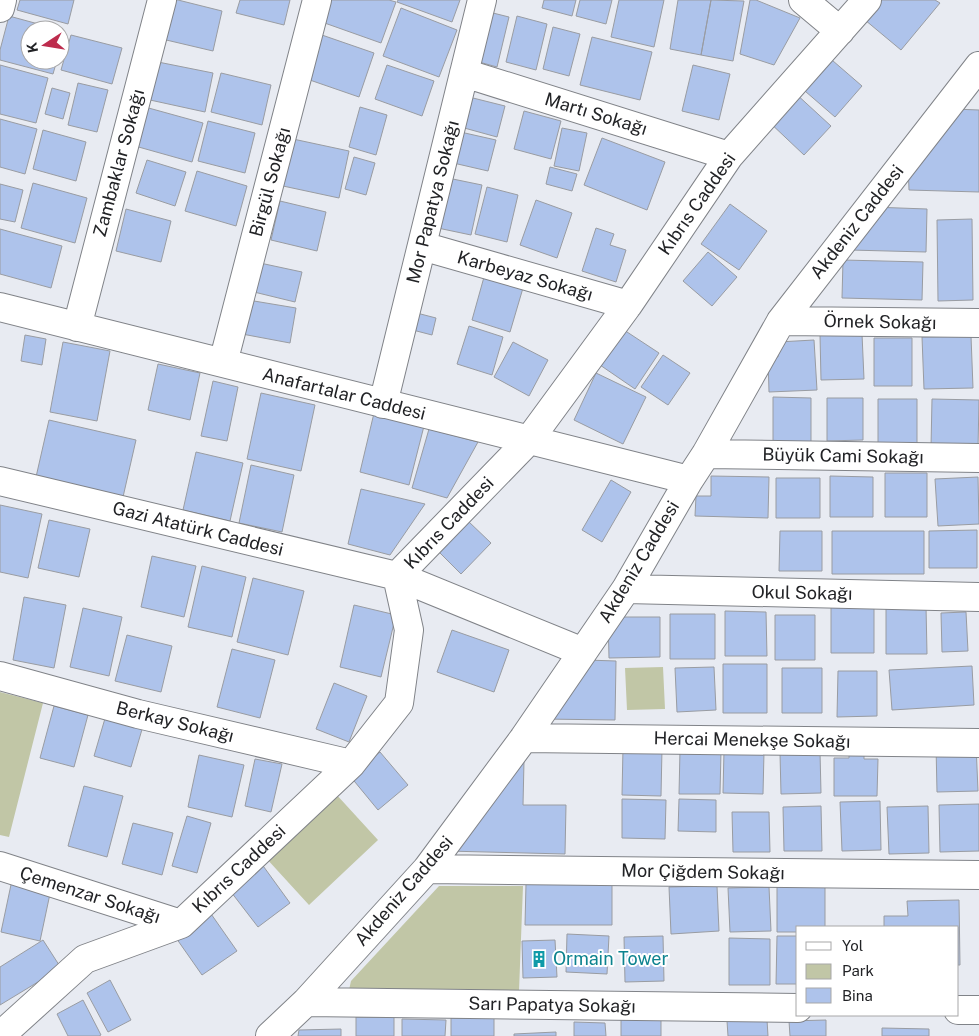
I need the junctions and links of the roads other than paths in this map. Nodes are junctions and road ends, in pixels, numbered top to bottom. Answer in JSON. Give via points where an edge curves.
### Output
{"nodes":[{"id":1,"x":2,"y":0,"type":"edge"},
{"id":2,"x":162,"y":0,"type":"edge"},
{"id":3,"x":317,"y":0,"type":"edge"},
{"id":4,"x":482,"y":0,"type":"edge"},
{"id":5,"x":803,"y":0,"type":"edge"},
{"id":6,"x":867,"y":0,"type":"edge"},
{"id":7,"x":0,"y":8,"type":"edge"},
{"id":8,"x":840,"y":31,"type":"junction"},
{"id":9,"x":979,"y":66,"type":"edge"},
{"id":10,"x":464,"y":73,"type":"junction"},
{"id":11,"x":729,"y":156,"type":"junction"},
{"id":12,"x":422,"y":246,"type":"junction"},
{"id":13,"x":628,"y":305,"type":"junction"},
{"id":14,"x":0,"y":307,"type":"edge"},
{"id":15,"x":780,"y":320,"type":"junction"},
{"id":16,"x":979,"y":323,"type":"edge"},
{"id":17,"x":77,"y":326,"type":"junction"},
{"id":18,"x":222,"y":363,"type":"junction"},
{"id":19,"x":384,"y":404,"type":"junction"},
{"id":20,"x":529,"y":440,"type":"junction"},
{"id":21,"x":706,"y":454,"type":"junction"},
{"id":22,"x":979,"y":458,"type":"edge"},
{"id":23,"x":688,"y":480,"type":"junction"},
{"id":24,"x":0,"y":481,"type":"edge"},
{"id":25,"x":397,"y":576,"type":"junction"},
{"id":26,"x":626,"y":589,"type":"junction"},
{"id":27,"x":979,"y":597,"type":"edge"},
{"id":28,"x":583,"y":652,"type":"junction"},
{"id":29,"x":0,"y":676,"type":"edge"},
{"id":30,"x":524,"y":738,"type":"junction"},
{"id":31,"x":979,"y":743,"type":"edge"},
{"id":32,"x":351,"y":764,"type":"junction"},
{"id":33,"x":0,"y":866,"type":"edge"},
{"id":34,"x":427,"y":869,"type":"junction"},
{"id":35,"x":979,"y":875,"type":"edge"},
{"id":36,"x":181,"y":924,"type":"junction"},
{"id":37,"x":306,"y":1002,"type":"junction"},
{"id":38,"x":796,"y":1008,"type":"edge"},
{"id":39,"x":959,"y":1010,"type":"edge"},
{"id":40,"x":979,"y":1010,"type":"edge"},
{"id":41,"x":0,"y":1036,"type":"edge"},
{"id":42,"x":270,"y":1036,"type":"edge"}],
"edges":[{"from":1,"to":7,"type":"street"},
{"from":2,"to":17,"type":"street","name":"Zambaklar Sokağı"},
{"from":3,"to":18,"type":"street","name":"Birgül Sokağı"},
{"from":4,"to":10,"type":"street","name":"Mor Papatya Sokağı"},
{"from":5,"to":8,"type":"street"},
{"from":6,"to":8,"type":"street","name":"Kıbrıs Caddesi"},
{"from":8,"to":11,"type":"street","name":"Kıbrıs Caddesi"},
{"from":9,"to":15,"type":"street","name":"Akdeniz Caddesi"},
{"from":10,"to":11,"type":"street","name":"Martı Sokağı"},
{"from":10,"to":12,"type":"street","name":"Mor Papatya Sokağı"},
{"from":11,"to":13,"type":"street","name":"Kıbrıs Caddesi"},
{"from":12,"to":13,"type":"street","name":"Karbeyaz Sokağı"},
{"from":12,"to":19,"type":"street","name":"Mor Papatya Sokağı"},
{"from":13,"to":20,"type":"street","name":"Kıbrıs Caddesi"},
{"from":14,"to":17,"type":"street","name":"Anafartalar Caddesi"},
{"from":15,"to":16,"type":"street","name":"Örnek Sokağı"},
{"from":15,"to":21,"type":"street","name":"Akdeniz Caddesi"},
{"from":17,"to":18,"type":"street","name":"Anafartalar Caddesi"},
{"from":18,"to":19,"type":"street","name":"Anafartalar Caddesi"},
{"from":19,"to":20,"type":"street","name":"Anafartalar Caddesi"},
{"from":20,"to":23,"type":"street","name":"Anafartalar Caddesi"},
{"from":20,"to":25,"type":"street","name":"Kıbrıs Caddesi"},
{"from":21,"to":22,"type":"street","name":"Büyük Cami Sokağı"},
{"from":21,"to":23,"type":"street","name":"Akdeniz Caddesi"},
{"from":23,"to":26,"type":"street","name":"Akdeniz Caddesi"},
{"from":24,"to":25,"type":"street","name":"Gazi Atatürk Caddesi"},
{"from":25,"to":28,"type":"street","name":"Gazi Atatürk Caddesi"},
{"from":25,"to":32,"type":"street","name":"Kıbrıs Caddesi","via":[[409,630],[399,703]]},
{"from":26,"to":27,"type":"street","name":"Okul Sokağı"},
{"from":26,"to":28,"type":"street","name":"Akdeniz Caddesi"},
{"from":28,"to":30,"type":"street","name":"Akdeniz Caddesi"},
{"from":29,"to":32,"type":"street","name":"Berkay Sokağı","via":[[138,714]]},
{"from":30,"to":31,"type":"street","name":"Hercai Menekşe Sokağı"},
{"from":30,"to":34,"type":"street","name":"Akdeniz Caddesi"},
{"from":32,"to":36,"type":"street","name":"Kıbrıs Caddesi"},
{"from":33,"to":36,"type":"street","name":"Çemenzar Sokağı"},
{"from":34,"to":35,"type":"street","name":"Mor Çiğdem Sokağı"},
{"from":34,"to":37,"type":"street","name":"Akdeniz Caddesi"},
{"from":36,"to":41,"type":"street","name":"Kıbrıs Caddesi","via":[[85,959]]},
{"from":37,"to":38,"type":"street","name":"Sarı Papatya Sokağı"},
{"from":37,"to":42,"type":"street","name":"Akdeniz Caddesi"},
{"from":39,"to":40,"type":"street"}]}
